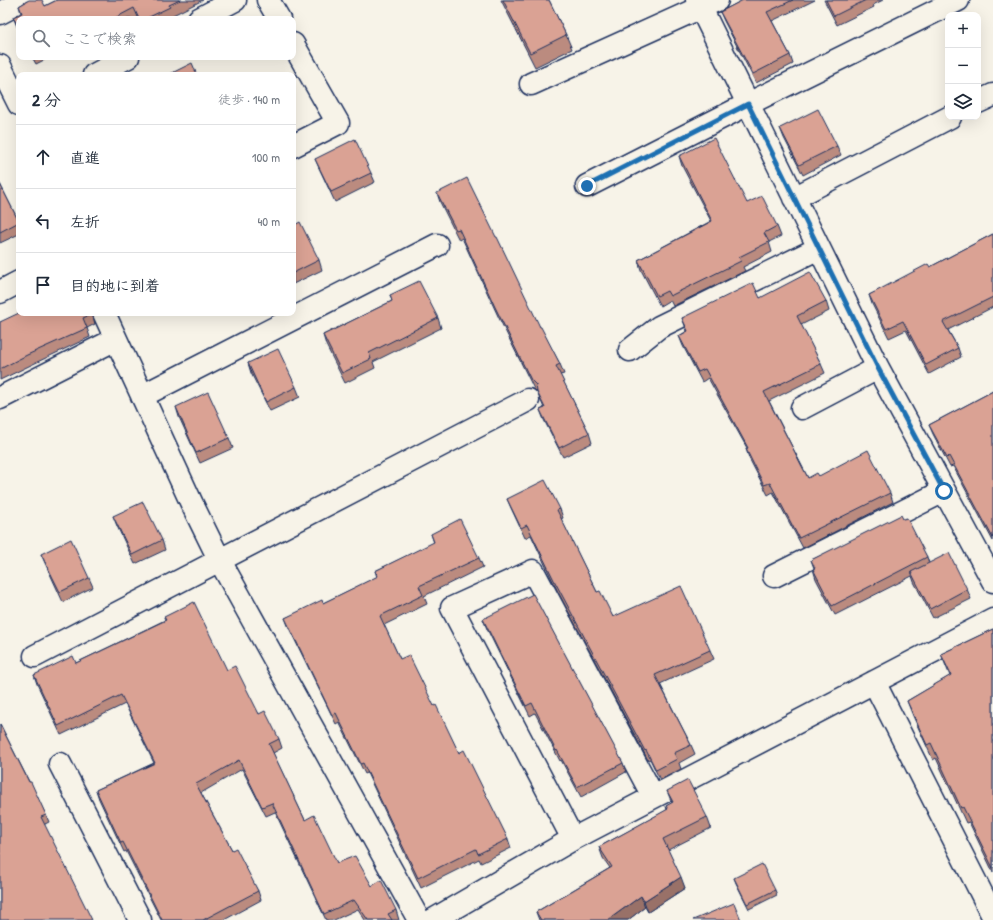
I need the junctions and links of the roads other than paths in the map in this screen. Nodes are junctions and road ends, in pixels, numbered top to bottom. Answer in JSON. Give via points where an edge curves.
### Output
{"nodes":[{"id":1,"x":25,"y":0,"type":"edge"},
{"id":2,"x":235,"y":0,"type":"edge"},
{"id":3,"x":268,"y":0,"type":"edge"},
{"id":4,"x":958,"y":0,"type":"edge"},
{"id":5,"x":705,"y":3,"type":"edge"},
{"id":6,"x":0,"y":13,"type":"edge"},
{"id":7,"x":205,"y":16,"type":"edge"},
{"id":8,"x":277,"y":16,"type":"edge"},
{"id":9,"x":296,"y":49,"type":"edge"},
{"id":10,"x":122,"y":60,"type":"edge"},
{"id":11,"x":0,"y":66,"type":"edge"},
{"id":12,"x":100,"y":72,"type":"edge"},
{"id":13,"x":531,"y":84,"type":"dead end"},
{"id":14,"x":993,"y":94,"type":"edge"},
{"id":15,"x":11,"y":99,"type":"edge"},
{"id":16,"x":981,"y":100,"type":"edge"},
{"id":17,"x":748,"y":104,"type":"junction"},
{"id":18,"x":945,"y":120,"type":"edge"},
{"id":19,"x":296,"y":144,"type":"edge"},
{"id":20,"x":587,"y":186,"type":"dead end"},
{"id":21,"x":794,"y":198,"type":"junction"},
{"id":22,"x":437,"y":245,"type":"dead end"},
{"id":23,"x":818,"y":248,"type":"junction"},
{"id":24,"x":16,"y":284,"type":"edge"},
{"id":25,"x":0,"y":292,"type":"edge"},
{"id":26,"x":105,"y":316,"type":"edge"},
{"id":27,"x":116,"y":339,"type":"junction"},
{"id":28,"x":630,"y":350,"type":"dead end"},
{"id":29,"x":878,"y":368,"type":"junction"},
{"id":30,"x":142,"y":396,"type":"junction"},
{"id":31,"x":0,"y":398,"type":"edge"},
{"id":32,"x":528,"y":400,"type":"dead end"},
{"id":33,"x":802,"y":408,"type":"dead end"},
{"id":34,"x":944,"y":491,"type":"junction"},
{"id":35,"x":220,"y":561,"type":"junction"},
{"id":36,"x":774,"y":576,"type":"dead end"},
{"id":37,"x":993,"y":581,"type":"edge"},
{"id":38,"x":993,"y":620,"type":"edge"},
{"id":39,"x":35,"y":656,"type":"dead end"},
{"id":40,"x":874,"y":682,"type":"junction"},
{"id":41,"x":60,"y":764,"type":"dead end"},
{"id":42,"x":653,"y":796,"type":"junction"},
{"id":43,"x":573,"y":838,"type":"junction"},
{"id":44,"x":993,"y":916,"type":"edge"},
{"id":45,"x":140,"y":920,"type":"edge"},
{"id":46,"x":419,"y":920,"type":"edge"},
{"id":47,"x":433,"y":920,"type":"edge"}],
"edges":[{"from":1,"to":6,"type":"street"},
{"from":2,"to":7,"type":"street"},
{"from":3,"to":8,"type":"street"},
{"from":4,"to":17,"type":"street"},
{"from":5,"to":13,"type":"street"},
{"from":5,"to":17,"type":"street"},
{"from":9,"to":19,"type":"street","via":[[338,123]]},
{"from":10,"to":12,"type":"street"},
{"from":11,"to":15,"type":"street"},
{"from":14,"to":16,"type":"street"},
{"from":17,"to":20,"type":"street"},
{"from":17,"to":21,"type":"street"},
{"from":18,"to":21,"type":"street"},
{"from":21,"to":23,"type":"street"},
{"from":22,"to":30,"type":"street"},
{"from":23,"to":28,"type":"street","via":[[659,327]]},
{"from":23,"to":29,"type":"street"},
{"from":24,"to":25,"type":"street"},
{"from":26,"to":27,"type":"street"},
{"from":27,"to":30,"type":"street"},
{"from":27,"to":31,"type":"street"},
{"from":29,"to":33,"type":"street"},
{"from":29,"to":34,"type":"street"},
{"from":30,"to":35,"type":"street"},
{"from":32,"to":35,"type":"street"},
{"from":34,"to":36,"type":"street"},
{"from":34,"to":37,"type":"street"},
{"from":35,"to":39,"type":"street"},
{"from":35,"to":46,"type":"street"},
{"from":38,"to":40,"type":"street"},
{"from":40,"to":42,"type":"street"},
{"from":40,"to":44,"type":"street"},
{"from":41,"to":45,"type":"street"},
{"from":42,"to":43,"type":"street"},
{"from":42,"to":43,"type":"street","via":[[533,571],[452,608]]},
{"from":43,"to":47,"type":"street"}]}
